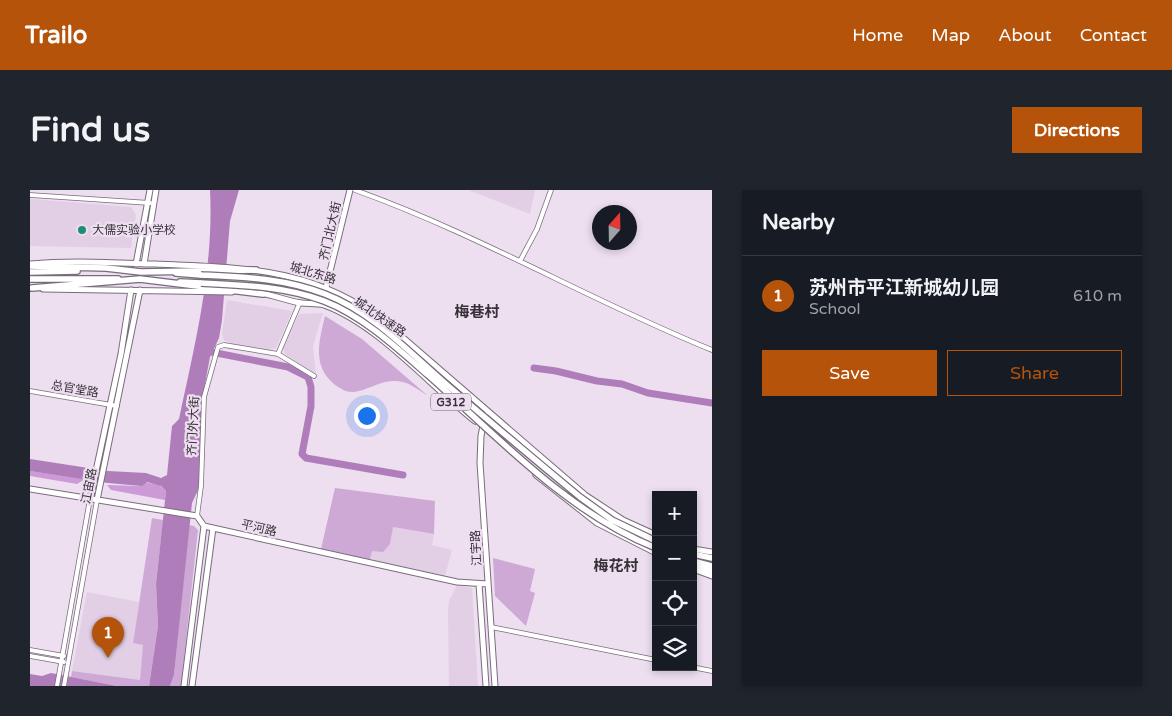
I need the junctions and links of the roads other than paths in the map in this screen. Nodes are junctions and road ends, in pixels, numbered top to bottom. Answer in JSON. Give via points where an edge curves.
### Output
{"nodes":[{"id":1,"x":150,"y":190,"type":"edge"},
{"id":2,"x":156,"y":190,"type":"edge"},
{"id":3,"x":350,"y":190,"type":"edge"},
{"id":4,"x":355,"y":190,"type":"edge"},
{"id":5,"x":551,"y":190,"type":"edge"},
{"id":6,"x":30,"y":195,"type":"edge"},
{"id":7,"x":154,"y":203,"type":"junction"},
{"id":8,"x":147,"y":204,"type":"junction"},
{"id":9,"x":520,"y":261,"type":"junction"},
{"id":10,"x":136,"y":264,"type":"junction"},
{"id":11,"x":144,"y":264,"type":"junction"},
{"id":12,"x":30,"y":265,"type":"edge"},
{"id":13,"x":256,"y":270,"type":"junction"},
{"id":14,"x":30,"y":272,"type":"edge"},
{"id":15,"x":141,"y":272,"type":"junction"},
{"id":16,"x":30,"y":279,"type":"edge"},
{"id":17,"x":140,"y":279,"type":"junction"},
{"id":18,"x":31,"y":288,"type":"edge"},
{"id":19,"x":327,"y":288,"type":"junction"},
{"id":20,"x":131,"y":290,"type":"junction"},
{"id":21,"x":140,"y":290,"type":"junction"},
{"id":22,"x":263,"y":294,"type":"junction"},
{"id":23,"x":300,"y":302,"type":"junction"},
{"id":24,"x":322,"y":304,"type":"junction"},
{"id":25,"x":712,"y":350,"type":"edge"},
{"id":26,"x":278,"y":354,"type":"junction"},
{"id":27,"x":314,"y":376,"type":"dead end"},
{"id":28,"x":30,"y":391,"type":"edge"},
{"id":29,"x":110,"y":406,"type":"junction"},
{"id":30,"x":117,"y":406,"type":"junction"},
{"id":31,"x":486,"y":410,"type":"junction"},
{"id":32,"x":483,"y":428,"type":"junction"},
{"id":33,"x":100,"y":468,"type":"junction"},
{"id":34,"x":30,"y":488,"type":"edge"},
{"id":35,"x":90,"y":499,"type":"junction"},
{"id":36,"x":97,"y":500,"type":"junction"},
{"id":37,"x":194,"y":515,"type":"junction"},
{"id":38,"x":204,"y":526,"type":"junction"},
{"id":39,"x":213,"y":528,"type":"junction"},
{"id":40,"x":652,"y":534,"type":"edge"},
{"id":41,"x":640,"y":538,"type":"junction"},
{"id":42,"x":652,"y":540,"type":"edge"},
{"id":43,"x":652,"y":547,"type":"edge"},
{"id":44,"x":652,"y":548,"type":"edge"},
{"id":45,"x":697,"y":552,"type":"edge"},
{"id":46,"x":697,"y":552,"type":"edge"},
{"id":47,"x":712,"y":554,"type":"edge"},
{"id":48,"x":712,"y":558,"type":"edge"},
{"id":49,"x":697,"y":562,"type":"edge"},
{"id":50,"x":697,"y":566,"type":"edge"},
{"id":51,"x":712,"y":566,"type":"edge"},
{"id":52,"x":697,"y":571,"type":"edge"},
{"id":53,"x":712,"y":571,"type":"edge"},
{"id":54,"x":712,"y":576,"type":"edge"},
{"id":55,"x":479,"y":584,"type":"junction"},
{"id":56,"x":488,"y":584,"type":"junction"},
{"id":57,"x":491,"y":628,"type":"junction"},
{"id":58,"x":30,"y":650,"type":"edge"},
{"id":59,"x":30,"y":656,"type":"edge"},
{"id":60,"x":62,"y":656,"type":"junction"},
{"id":61,"x":69,"y":657,"type":"junction"},
{"id":62,"x":652,"y":659,"type":"edge"},
{"id":63,"x":62,"y":661,"type":"junction"},
{"id":64,"x":68,"y":663,"type":"junction"},
{"id":65,"x":697,"y":668,"type":"edge"},
{"id":66,"x":712,"y":671,"type":"edge"},
{"id":67,"x":57,"y":686,"type":"edge"},
{"id":68,"x":64,"y":686,"type":"edge"},
{"id":69,"x":184,"y":686,"type":"edge"},
{"id":70,"x":192,"y":686,"type":"edge"},
{"id":71,"x":486,"y":686,"type":"edge"},
{"id":72,"x":495,"y":686,"type":"edge"}],
"edges":[{"from":1,"to":8,"type":"main road"},
{"from":2,"to":7,"type":"main road"},
{"from":3,"to":19,"type":"main road","name":"齐门北大街"},
{"from":4,"to":9,"type":"street"},
{"from":5,"to":9,"type":"street","via":[[537,229]]},
{"from":6,"to":8,"type":"street"},
{"from":7,"to":8,"type":"street"},
{"from":7,"to":11,"type":"main road"},
{"from":8,"to":10,"type":"main road"},
{"from":9,"to":25,"type":"street","via":[[650,325]]},
{"from":10,"to":11,"type":"main road","name":"城北东路","number":"G312"},
{"from":10,"to":12,"type":"main road","name":"城北东路","number":"G312","via":[[71,262]]},
{"from":11,"to":13,"type":"main road","name":"城北东路","number":"G312","via":[[234,266]]},
{"from":12,"to":15,"type":"highway"},
{"from":13,"to":15,"type":"highway"},
{"from":13,"to":19,"type":"main road","name":"城北东路","number":"G312"},
{"from":14,"to":15,"type":"highway","name":"城北快速路"},
{"from":15,"to":41,"type":"highway","name":"城北快速路","bridge":true,"via":[[258,277],[326,294],[398,340],[580,497]]},
{"from":16,"to":17,"type":"highway","name":"城北快速路"},
{"from":17,"to":18,"type":"highway"},
{"from":17,"to":22,"type":"highway"},
{"from":17,"to":41,"type":"highway","name":"城北快速路","bridge":true,"via":[[261,286],[325,301],[363,322],[395,346],[576,504],[610,527]]},
{"from":18,"to":20,"type":"main road","number":"G312"},
{"from":19,"to":24,"type":"main road","name":"齐门北大街"},
{"from":19,"to":31,"type":"main road","name":"城北东路","number":"G312","via":[[366,308]]},
{"from":20,"to":21,"type":"main road","number":"G312"},
{"from":20,"to":29,"type":"main road","name":"江宙路"},
{"from":21,"to":22,"type":"main road","number":"G312"},
{"from":21,"to":30,"type":"main road","name":"江宙路"},
{"from":22,"to":23,"type":"main road","number":"G312"},
{"from":23,"to":24,"type":"main road","number":"G312"},
{"from":23,"to":26,"type":"street"},
{"from":24,"to":32,"type":"main road","number":"G312","via":[[364,328],[400,355]]},
{"from":26,"to":27,"type":"street"},
{"from":26,"to":37,"type":"street","name":"齐门外大街","via":[[224,345],[218,347],[204,397],[201,486]]},
{"from":28,"to":29,"type":"street","name":"总官堂路"},
{"from":29,"to":30,"type":"street","name":"总官堂路"},
{"from":29,"to":33,"type":"main road","name":"江宙路"},
{"from":30,"to":33,"type":"main road","name":"江宙路"},
{"from":31,"to":32,"type":"main road","name":"江宇路"},
{"from":31,"to":40,"type":"main road","name":"城北东路","number":"G312","via":[[585,495]]},
{"from":32,"to":44,"type":"main road","number":"G312","via":[[573,506],[597,523]]},
{"from":32,"to":56,"type":"main road","name":"江宇路","via":[[480,463]]},
{"from":33,"to":35,"type":"main road","name":"江宙路"},
{"from":33,"to":36,"type":"main road","name":"江宙路"},
{"from":34,"to":35,"type":"main road"},
{"from":35,"to":36,"type":"main road"},
{"from":35,"to":60,"type":"street","name":"江宙路"},
{"from":36,"to":37,"type":"main road"},
{"from":36,"to":61,"type":"street","name":"江宙路"},
{"from":37,"to":38,"type":"main road"},
{"from":38,"to":39,"type":"main road","name":"平河路"},
{"from":38,"to":69,"type":"main road"},
{"from":39,"to":55,"type":"main road","name":"平河路","via":[[457,582]]},
{"from":39,"to":70,"type":"main road"},
{"from":41,"to":42,"type":"highway","name":"城北快速路","bridge":true},
{"from":41,"to":43,"type":"highway","name":"城北快速路","bridge":true},
{"from":45,"to":47,"type":"highway"},
{"from":46,"to":48,"type":"highway"},
{"from":49,"to":51,"type":"highway"},
{"from":50,"to":53,"type":"highway"},
{"from":52,"to":54,"type":"main road"},
{"from":55,"to":56,"type":"main road","name":"平河路"},
{"from":55,"to":71,"type":"main road","name":"江宇路"},
{"from":56,"to":57,"type":"main road","name":"江宇路"},
{"from":57,"to":62,"type":"street"},
{"from":57,"to":72,"type":"main road","name":"江宇路"},
{"from":58,"to":60,"type":"street"},
{"from":59,"to":63,"type":"street"},
{"from":60,"to":61,"type":"street"},
{"from":60,"to":63,"type":"street","name":"江宙路"},
{"from":61,"to":64,"type":"street","name":"江宙路"},
{"from":63,"to":64,"type":"street"},
{"from":63,"to":67,"type":"street","name":"江宙路"},
{"from":64,"to":68,"type":"street","name":"江宙路"},
{"from":65,"to":66,"type":"street"}]}
